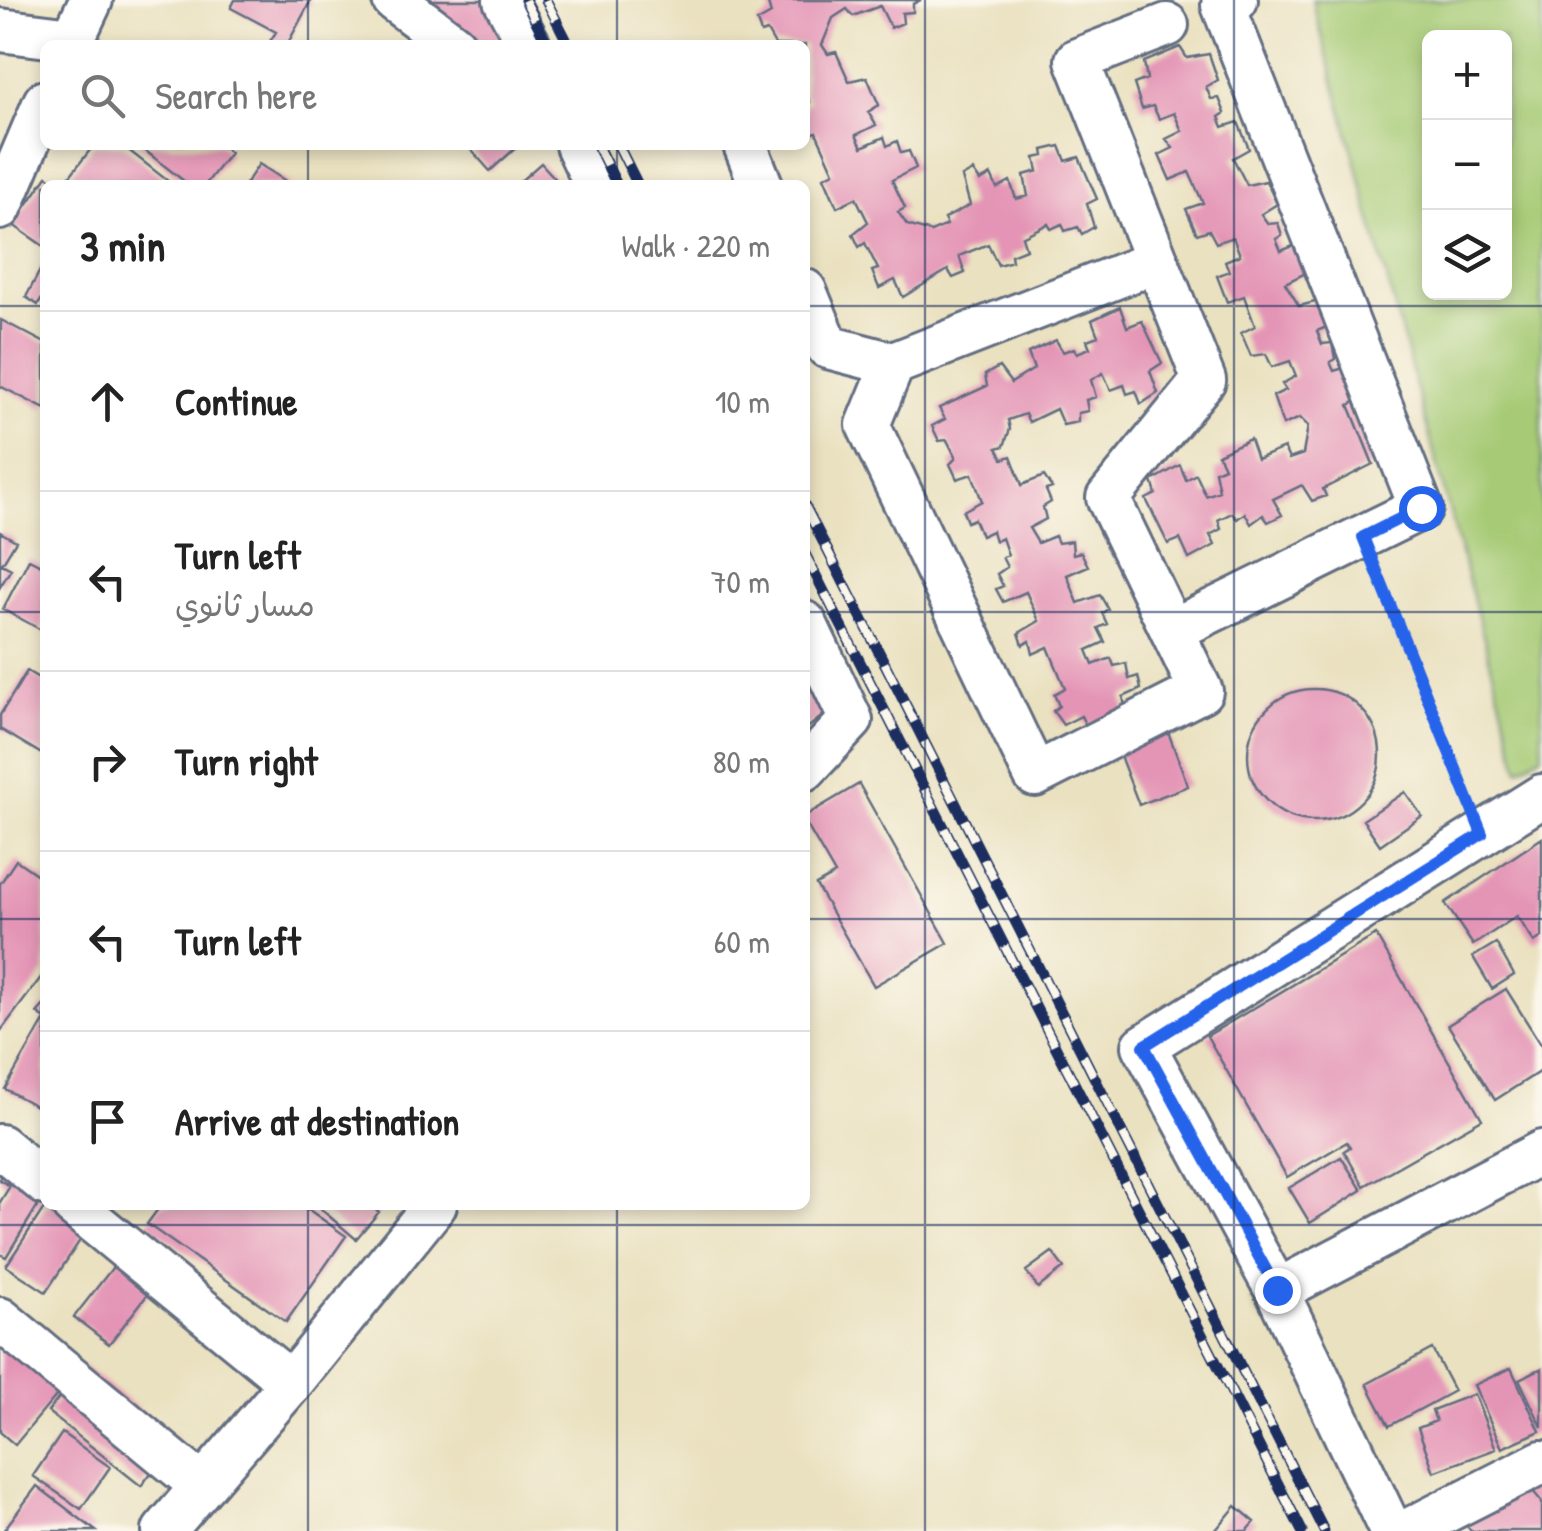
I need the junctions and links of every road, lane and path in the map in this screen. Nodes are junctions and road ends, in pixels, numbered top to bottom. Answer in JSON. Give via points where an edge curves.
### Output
{"nodes":[{"id":1,"x":91,"y":0,"type":"edge"},
{"id":2,"x":394,"y":0,"type":"edge"},
{"id":3,"x":505,"y":0,"type":"edge"},
{"id":4,"x":1230,"y":3,"type":"edge"},
{"id":5,"x":1162,"y":12,"type":"edge"},
{"id":6,"x":0,"y":30,"type":"edge"},
{"id":7,"x":59,"y":40,"type":"edge"},
{"id":8,"x":72,"y":40,"type":"edge"},
{"id":9,"x":447,"y":40,"type":"edge"},
{"id":10,"x":525,"y":40,"type":"edge"},
{"id":11,"x":40,"y":114,"type":"edge"},
{"id":12,"x":579,"y":150,"type":"edge"},
{"id":13,"x":746,"y":150,"type":"edge"},
{"id":14,"x":594,"y":180,"type":"edge"},
{"id":15,"x":759,"y":180,"type":"edge"},
{"id":16,"x":0,"y":208,"type":"edge"},
{"id":17,"x":1157,"y":261,"type":"junction"},
{"id":18,"x":810,"y":303,"type":"edge"},
{"id":19,"x":893,"y":364,"type":"junction"},
{"id":20,"x":1363,"y":537,"type":"junction"},
{"id":21,"x":1173,"y":630,"type":"junction"},
{"id":22,"x":810,"y":634,"type":"edge"},
{"id":23,"x":810,"y":764,"type":"edge"},
{"id":24,"x":1542,"y":796,"type":"edge"},
{"id":25,"x":1482,"y":834,"type":"junction"},
{"id":26,"x":0,"y":1146,"type":"edge"},
{"id":27,"x":1542,"y":1152,"type":"edge"},
{"id":28,"x":40,"y":1178,"type":"edge"},
{"id":29,"x":78,"y":1210,"type":"edge"},
{"id":30,"x":431,"y":1210,"type":"edge"},
{"id":31,"x":1277,"y":1290,"type":"junction"},
{"id":32,"x":0,"y":1318,"type":"edge"},
{"id":33,"x":291,"y":1383,"type":"junction"},
{"id":34,"x":1542,"y":1462,"type":"edge"},
{"id":35,"x":202,"y":1486,"type":"junction"},
{"id":36,"x":164,"y":1531,"type":"edge"},
{"id":37,"x":1392,"y":1531,"type":"edge"},
{"id":38,"x":1408,"y":1531,"type":"edge"}],
"edges":[{"from":1,"to":8,"type":"street"},
{"from":2,"to":9,"type":"street"},
{"from":3,"to":10,"type":"street"},
{"from":4,"to":5,"type":"street"},
{"from":4,"to":20,"type":"street","via":[[1421,508]]},
{"from":5,"to":17,"type":"street","via":[[1077,60]]},
{"from":6,"to":7,"type":"street"},
{"from":11,"to":16,"type":"street"},
{"from":12,"to":14,"type":"street"},
{"from":13,"to":15,"type":"street"},
{"from":17,"to":19,"type":"street"},
{"from":17,"to":21,"type":"street","via":[[1204,380],[1108,498]]},
{"from":18,"to":19,"type":"street","via":[[828,347]]},
{"from":19,"to":21,"type":"street","via":[[868,425],[1035,776],[1201,691]]},
{"from":20,"to":21,"type":"street"},
{"from":20,"to":25,"type":"path"},
{"from":22,"to":23,"type":"street","via":[[851,720]]},
{"from":24,"to":25,"type":"street"},
{"from":25,"to":31,"type":"street","via":[[1144,1046]]},
{"from":26,"to":28,"type":"street"},
{"from":27,"to":31,"type":"street"},
{"from":29,"to":33,"type":"street"},
{"from":30,"to":33,"type":"street"},
{"from":31,"to":37,"type":"street"},
{"from":32,"to":35,"type":"street"},
{"from":33,"to":35,"type":"street"},
{"from":34,"to":38,"type":"street"},
{"from":35,"to":36,"type":"street"}]}
